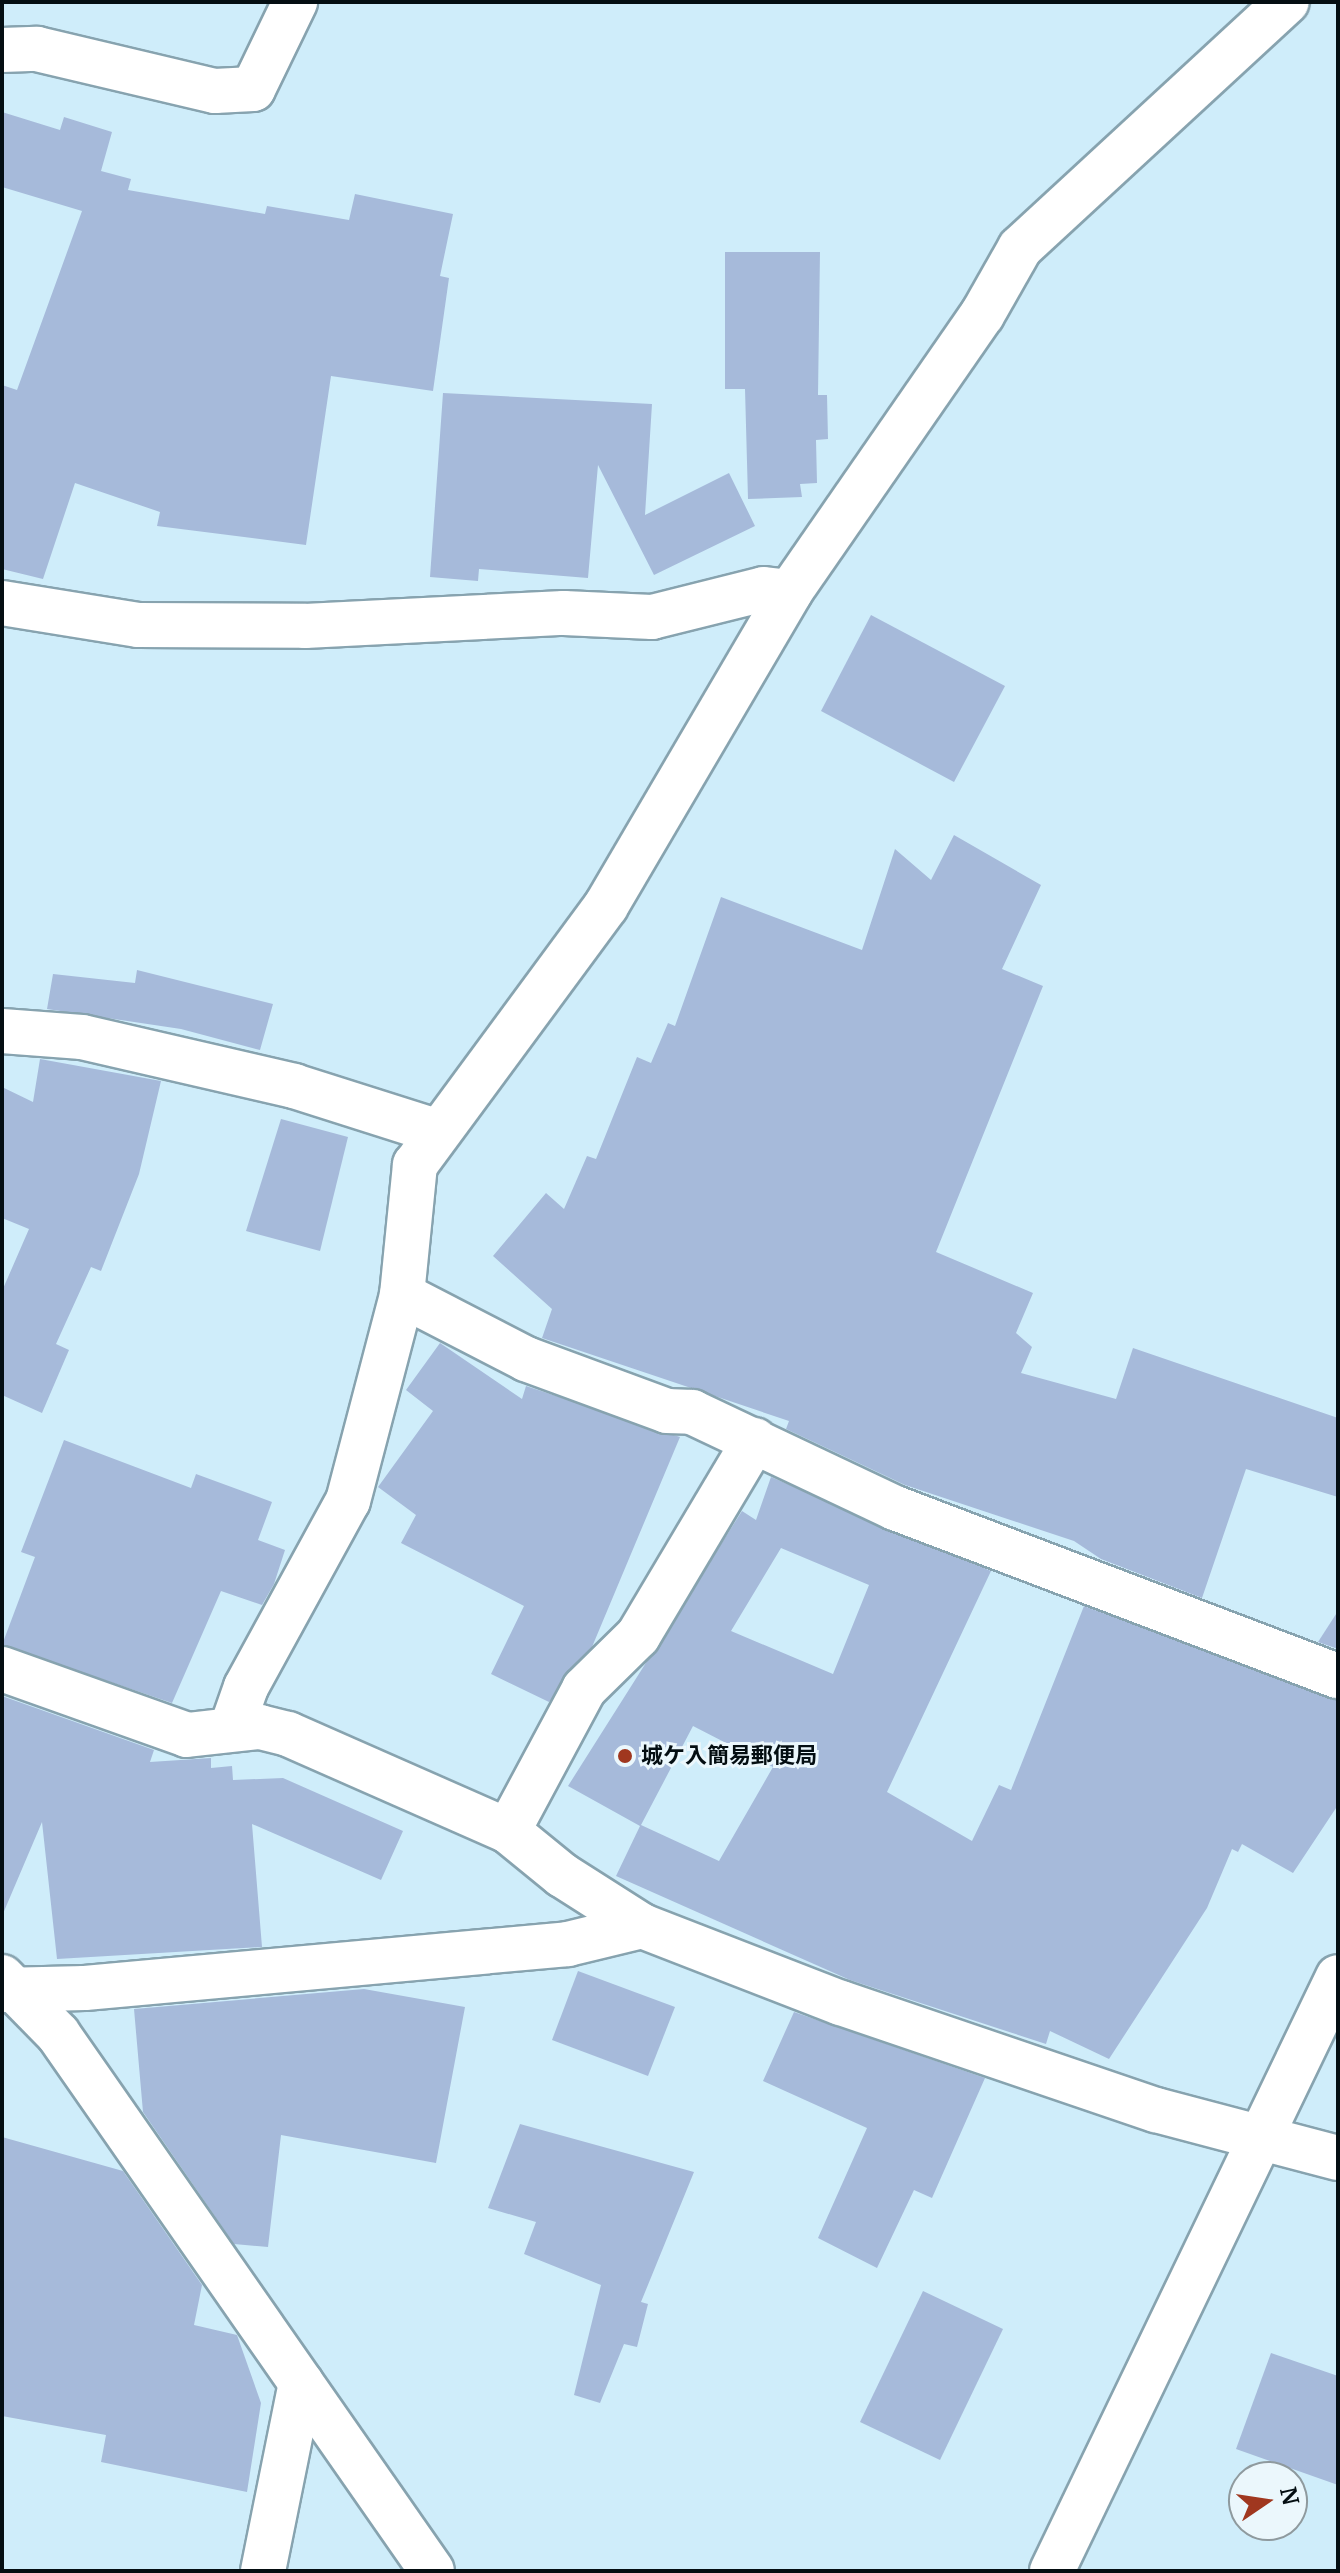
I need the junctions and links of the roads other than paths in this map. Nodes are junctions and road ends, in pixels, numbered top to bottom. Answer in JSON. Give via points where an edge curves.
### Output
{"nodes":[{"id":1,"x":295,"y":2,"type":"edge"},
{"id":2,"x":1287,"y":2,"type":"edge"},
{"id":3,"x":2,"y":50,"type":"edge"},
{"id":4,"x":790,"y":592,"type":"junction"},
{"id":5,"x":2,"y":603,"type":"edge"},
{"id":6,"x":2,"y":1031,"type":"edge"},
{"id":7,"x":436,"y":1131,"type":"junction"},
{"id":8,"x":402,"y":1295,"type":"junction"},
{"id":9,"x":755,"y":1440,"type":"junction"},
{"id":10,"x":2,"y":1669,"type":"edge"},
{"id":11,"x":1338,"y":1676,"type":"edge"},
{"id":12,"x":232,"y":1727,"type":"junction"},
{"id":13,"x":508,"y":1831,"type":"junction"},
{"id":14,"x":642,"y":1926,"type":"junction"},
{"id":15,"x":1338,"y":1977,"type":"edge"},
{"id":16,"x":6,"y":1985,"type":"edge"},
{"id":17,"x":1262,"y":2135,"type":"junction"},
{"id":18,"x":1338,"y":2158,"type":"edge"},
{"id":19,"x":301,"y":2383,"type":"junction"},
{"id":20,"x":263,"y":2571,"type":"edge"},
{"id":21,"x":432,"y":2571,"type":"edge"},
{"id":22,"x":1052,"y":2571,"type":"edge"}],
"edges":[{"from":1,"to":3,"type":"street","via":[[253,89],[215,91],[37,49]]},
{"from":2,"to":4,"type":"street","via":[[1020,248],[982,315]]},
{"from":4,"to":5,"type":"street","via":[[764,589],[652,617],[564,613],[305,626],[138,625]]},
{"from":4,"to":7,"type":"street","via":[[606,906],[499,1057]]},
{"from":6,"to":7,"type":"street","via":[[82,1037],[294,1086]]},
{"from":7,"to":8,"type":"street","via":[[415,1165]]},
{"from":8,"to":9,"type":"street","via":[[526,1359]]},
{"from":8,"to":12,"type":"street","via":[[348,1501],[246,1687]]},
{"from":9,"to":11,"type":"street","via":[[895,1508]]},
{"from":9,"to":13,"type":"street","via":[[638,1636],[584,1689]]},
{"from":10,"to":12,"type":"street","via":[[187,1735]]},
{"from":12,"to":13,"type":"street","via":[[288,1734]]},
{"from":13,"to":14,"type":"street","via":[[562,1875]]},
{"from":14,"to":16,"type":"street","via":[[552,1945]]},
{"from":14,"to":17,"type":"street","via":[[947,2040],[1156,2110]]},
{"from":15,"to":17,"type":"street"},
{"from":16,"to":19,"type":"street","via":[[58,2034]]},
{"from":17,"to":18,"type":"street"},
{"from":17,"to":22,"type":"street"},
{"from":19,"to":20,"type":"street"},
{"from":19,"to":21,"type":"street"}]}
